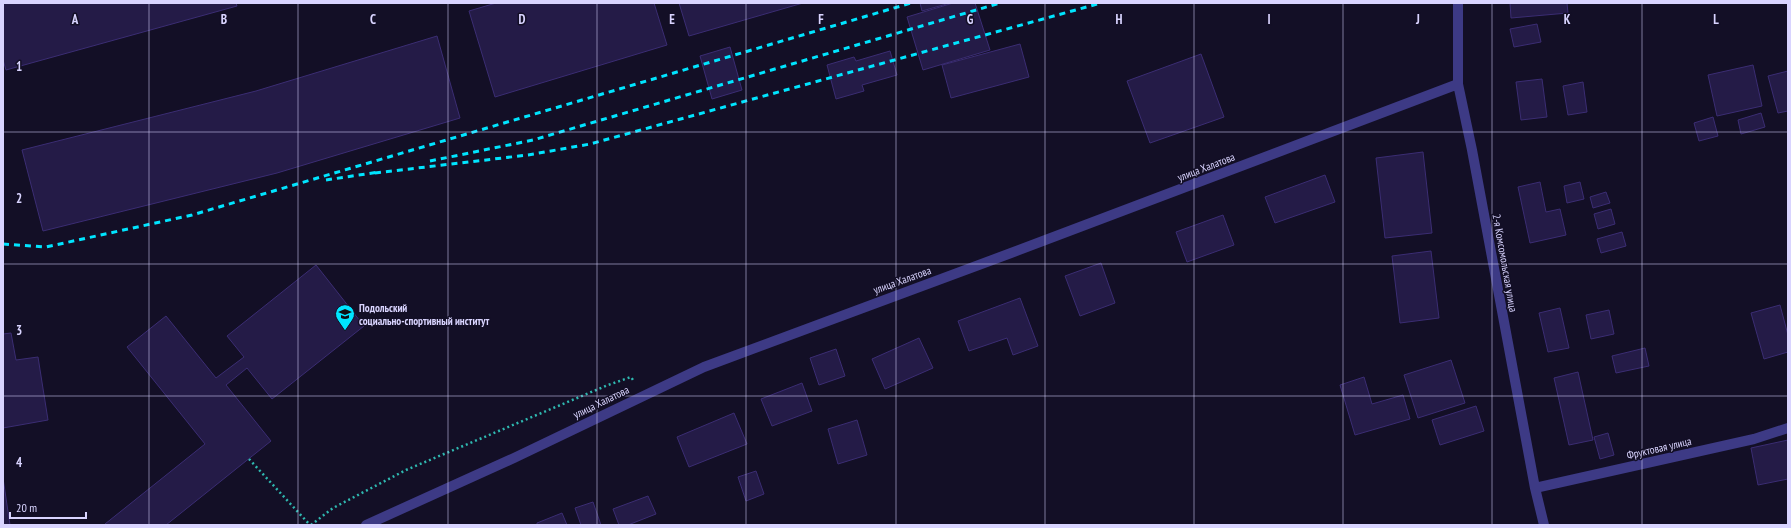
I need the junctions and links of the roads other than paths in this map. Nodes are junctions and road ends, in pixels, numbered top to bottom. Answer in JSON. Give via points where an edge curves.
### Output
{"nodes":[{"id":1,"x":1458,"y":3,"type":"edge"},
{"id":2,"x":1458,"y":84,"type":"junction"},
{"id":3,"x":1788,"y":428,"type":"edge"},
{"id":4,"x":1535,"y":488,"type":"junction"},
{"id":5,"x":366,"y":525,"type":"edge"},
{"id":6,"x":1544,"y":525,"type":"edge"}],
"edges":[{"from":1,"to":2,"type":"street","name":"2-я Комсомольская улица"},
{"from":2,"to":4,"type":"street","name":"2-я Комсомольская улица"},
{"from":2,"to":5,"type":"street","name":"улица Халатова","via":[[704,366],[514,458]]},
{"from":3,"to":4,"type":"street","name":"Фруктовая улица","via":[[1754,439]]},
{"from":4,"to":6,"type":"street","name":"2-я Комсомольская улица"}]}
